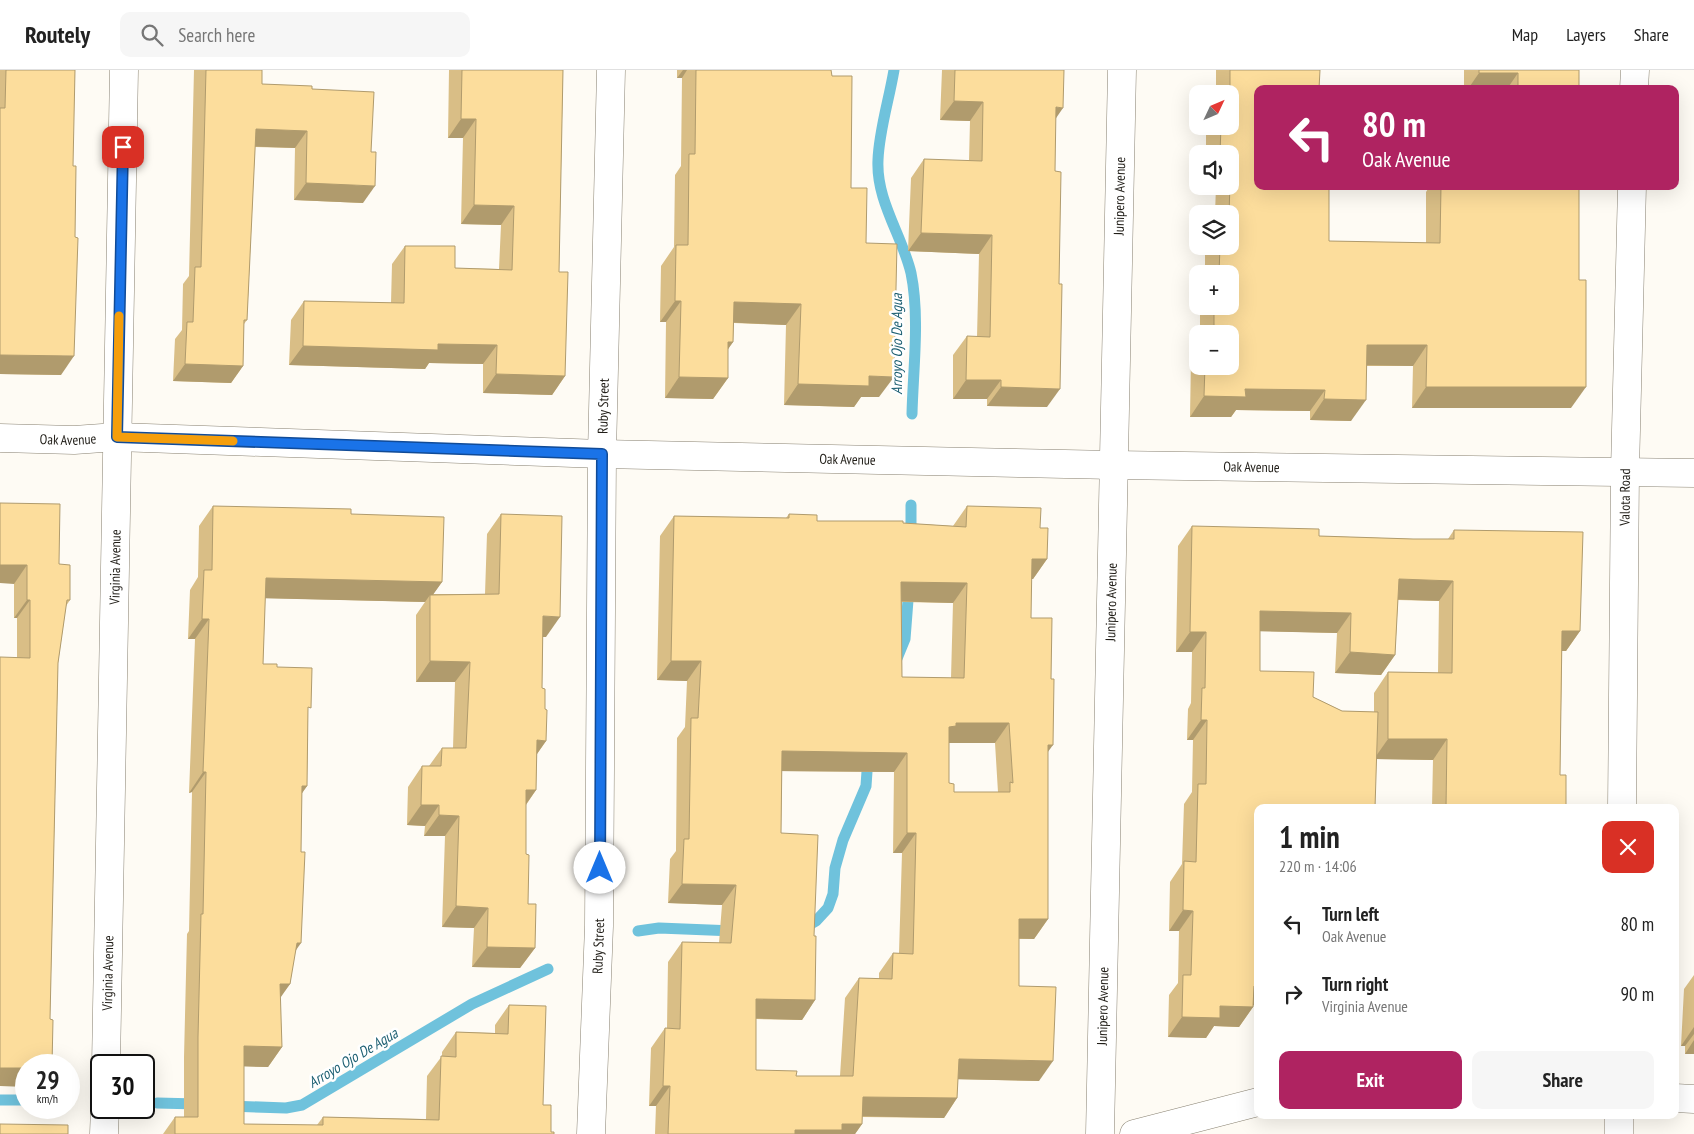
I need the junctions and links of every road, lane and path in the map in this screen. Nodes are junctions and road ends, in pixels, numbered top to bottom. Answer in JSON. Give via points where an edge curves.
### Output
{"nodes":[{"id":1,"x":124,"y":70,"type":"edge"},
{"id":2,"x":611,"y":70,"type":"edge"},
{"id":3,"x":1122,"y":70,"type":"edge"},
{"id":4,"x":1635,"y":70,"type":"edge"},
{"id":5,"x":1634,"y":85,"type":"edge"},
{"id":6,"x":1632,"y":190,"type":"edge"},
{"id":7,"x":117,"y":437,"type":"junction"},
{"id":8,"x":0,"y":438,"type":"edge"},
{"id":9,"x":602,"y":454,"type":"junction"},
{"id":10,"x":1114,"y":465,"type":"junction"},
{"id":11,"x":1625,"y":471,"type":"junction"},
{"id":12,"x":1694,"y":473,"type":"edge"},
{"id":13,"x":1622,"y":804,"type":"edge"},
{"id":14,"x":106,"y":1054,"type":"edge"},
{"id":15,"x":1679,"y":1098,"type":"edge"},
{"id":16,"x":1694,"y":1099,"type":"edge"},
{"id":17,"x":1254,"y":1103,"type":"edge"},
{"id":18,"x":104,"y":1119,"type":"edge"},
{"id":19,"x":1619,"y":1119,"type":"edge"},
{"id":20,"x":104,"y":1134,"type":"edge"},
{"id":21,"x":591,"y":1134,"type":"edge"},
{"id":22,"x":1100,"y":1134,"type":"edge"},
{"id":23,"x":1134,"y":1134,"type":"edge"},
{"id":24,"x":1619,"y":1134,"type":"edge"}],
"edges":[{"from":1,"to":7,"type":"street","name":"Virginia Avenue"},
{"from":2,"to":9,"type":"street","name":"Ruby Street"},
{"from":3,"to":10,"type":"street","name":"Junipero Avenue"},
{"from":4,"to":5,"type":"street"},
{"from":6,"to":11,"type":"street","name":"Valota Road"},
{"from":7,"to":8,"type":"street","name":"Oak Avenue","via":[[74,440]]},
{"from":7,"to":9,"type":"street","name":"Oak Avenue"},
{"from":7,"to":14,"type":"street","name":"Virginia Avenue"},
{"from":9,"to":10,"type":"street","name":"Oak Avenue"},
{"from":9,"to":21,"type":"street","name":"Ruby Street","via":[[600,926]]},
{"from":10,"to":11,"type":"street","name":"Oak Avenue"},
{"from":10,"to":22,"type":"street","name":"Junipero Avenue"},
{"from":11,"to":12,"type":"street","name":"Oak Avenue"},
{"from":11,"to":13,"type":"street","name":"Valota Road"},
{"from":15,"to":16,"type":"street"},
{"from":17,"to":23,"type":"street"},
{"from":18,"to":20,"type":"street"},
{"from":19,"to":24,"type":"street"}]}
